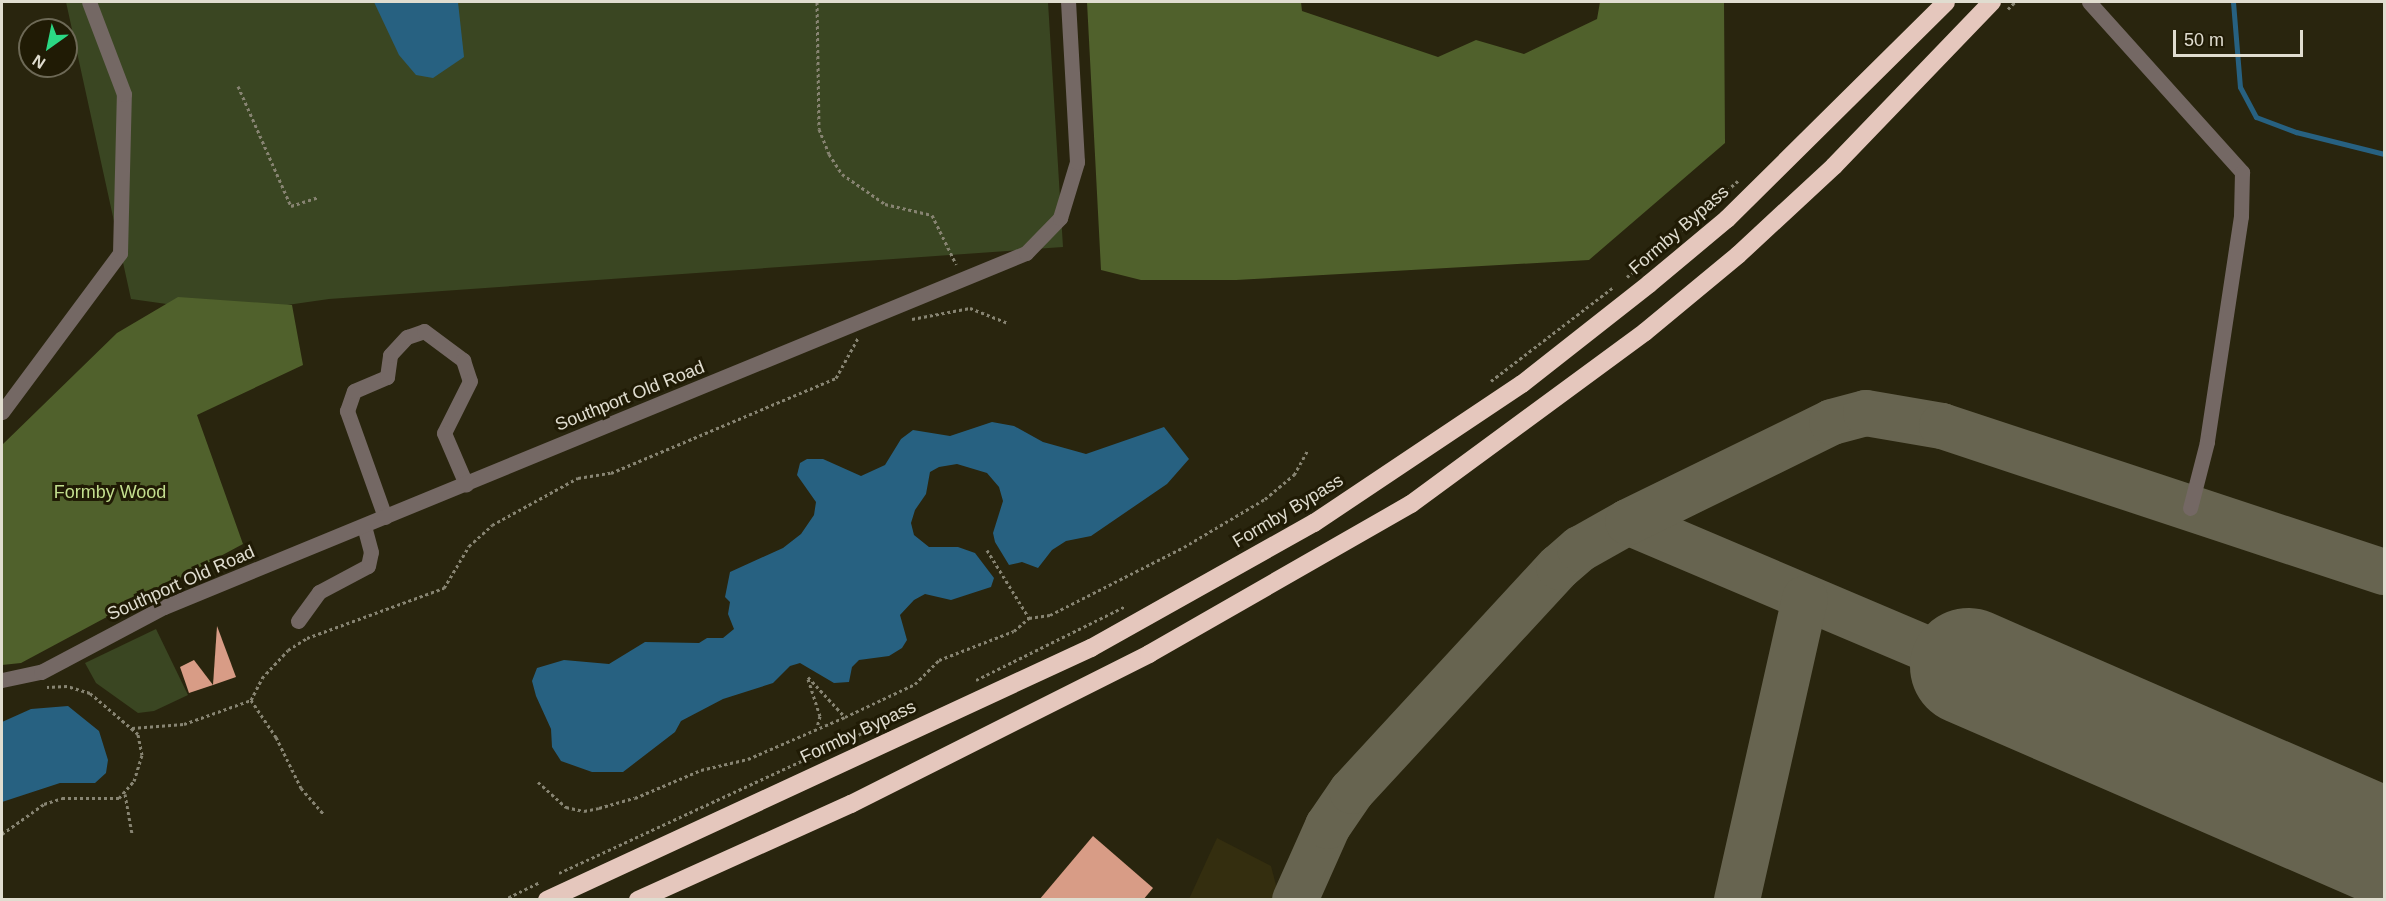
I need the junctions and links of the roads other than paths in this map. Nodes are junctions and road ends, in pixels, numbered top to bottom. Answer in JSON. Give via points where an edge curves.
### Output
{"nodes":[{"id":1,"x":89,"y":2,"type":"edge"},
{"id":2,"x":1068,"y":2,"type":"edge"},
{"id":3,"x":1946,"y":2,"type":"edge"},
{"id":4,"x":1992,"y":2,"type":"edge"},
{"id":5,"x":2089,"y":2,"type":"edge"},
{"id":6,"x":2,"y":412,"type":"edge"},
{"id":7,"x":466,"y":484,"type":"junction"},
{"id":8,"x":2190,"y":508,"type":"dead end"},
{"id":9,"x":385,"y":517,"type":"junction"},
{"id":10,"x":364,"y":526,"type":"junction"},
{"id":11,"x":298,"y":621,"type":"dead end"},
{"id":12,"x":2,"y":680,"type":"edge"},
{"id":13,"x":547,"y":900,"type":"edge"},
{"id":14,"x":638,"y":900,"type":"edge"}],
"edges":[{"from":1,"to":6,"type":"street","via":[[124,94],[120,253]]},
{"from":2,"to":7,"type":"street","name":"Southport Old Road","via":[[1078,138],[1068,201],[1040,242],[1010,262]]},
{"from":3,"to":13,"type":"highway","name":"Formby Bypass","via":[[1727,219],[1649,284],[1522,384],[1314,523],[1091,648]]},
{"from":4,"to":14,"type":"highway","via":[[1834,166],[1738,255],[1645,332],[1411,504],[1149,654],[851,804]]},
{"from":5,"to":8,"type":"street","via":[[2242,172],[2241,216],[2208,430]]},
{"from":7,"to":9,"type":"street","name":"Southport Old Road"},
{"from":7,"to":9,"type":"street","via":[[444,433],[470,381],[463,360],[424,331],[407,337],[390,355],[387,377],[354,391],[347,411]]},
{"from":9,"to":10,"type":"street","name":"Southport Old Road"},
{"from":10,"to":11,"type":"street","via":[[371,552],[368,566],[319,592]]},
{"from":10,"to":12,"type":"street","name":"Southport Old Road","via":[[164,608],[41,672]]}]}
